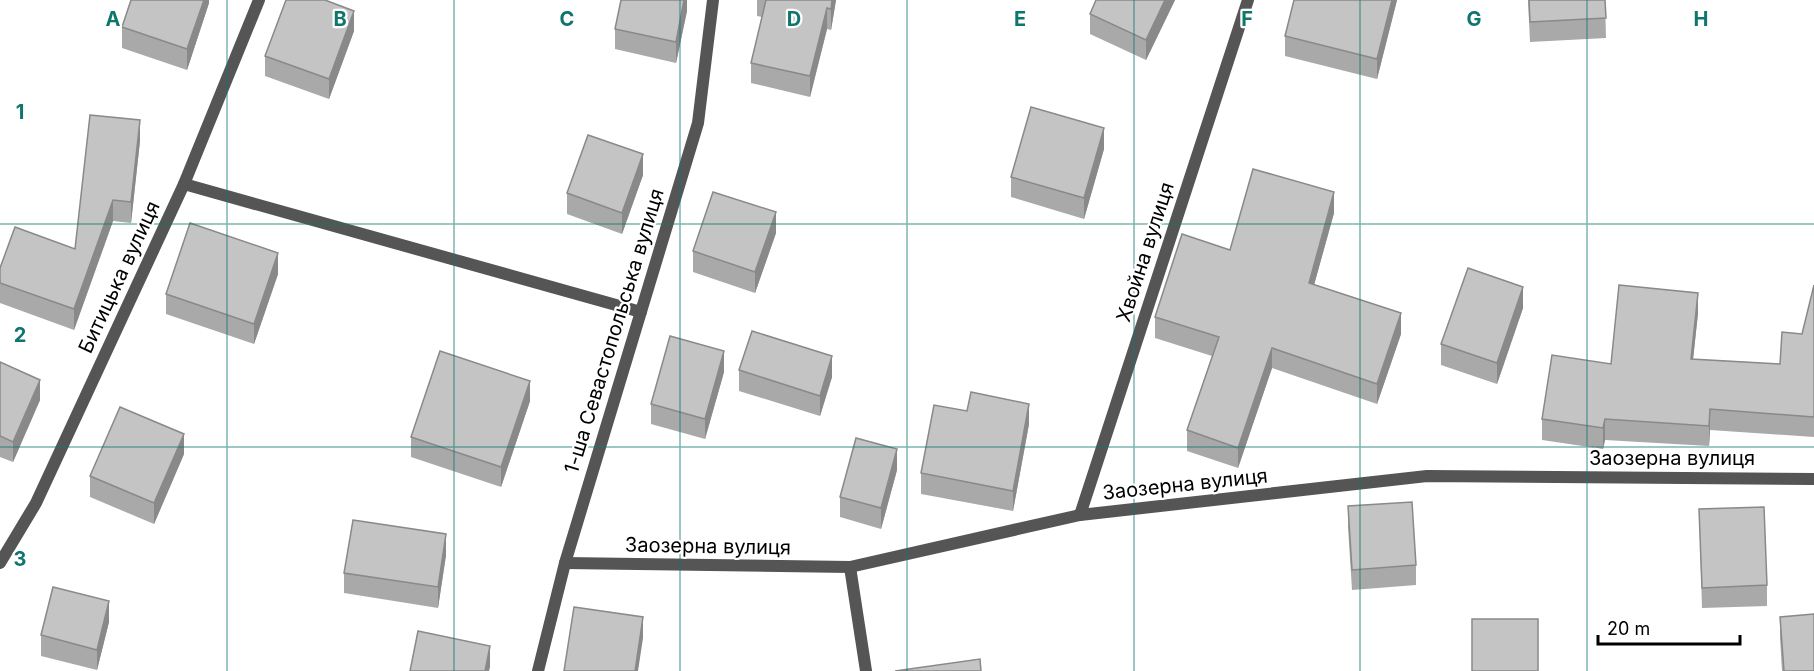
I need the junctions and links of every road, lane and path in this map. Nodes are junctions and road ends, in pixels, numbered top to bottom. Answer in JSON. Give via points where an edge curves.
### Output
{"nodes":[{"id":1,"x":259,"y":0,"type":"edge"},
{"id":2,"x":713,"y":0,"type":"edge"},
{"id":3,"x":1248,"y":0,"type":"edge"},
{"id":4,"x":184,"y":184,"type":"junction"},
{"id":5,"x":640,"y":312,"type":"junction"},
{"id":6,"x":1814,"y":479,"type":"edge"},
{"id":7,"x":1080,"y":515,"type":"junction"},
{"id":8,"x":0,"y":563,"type":"edge"},
{"id":9,"x":565,"y":563,"type":"junction"},
{"id":10,"x":850,"y":567,"type":"junction"},
{"id":11,"x":538,"y":671,"type":"edge"},
{"id":12,"x":866,"y":671,"type":"edge"}],
"edges":[{"from":1,"to":4,"type":"street","name":"Битицька вулиця"},
{"from":2,"to":5,"type":"street","name":"1-ша Севастопольська вулиця","via":[[698,123]]},
{"from":3,"to":7,"type":"street","name":"Хвойна вулиця"},
{"from":4,"to":5,"type":"street"},
{"from":4,"to":8,"type":"street","name":"Битицька вулиця","via":[[36,503]]},
{"from":5,"to":9,"type":"street","name":"1-ша Севастопольська вулиця"},
{"from":6,"to":7,"type":"street","name":"Заозерна вулиця","via":[[1427,476]]},
{"from":7,"to":10,"type":"street","name":"Заозерна вулиця"},
{"from":9,"to":10,"type":"street","name":"Заозерна вулиця"},
{"from":9,"to":11,"type":"street","name":"1-ша Севастопольська вулиця"},
{"from":10,"to":12,"type":"street"}]}
